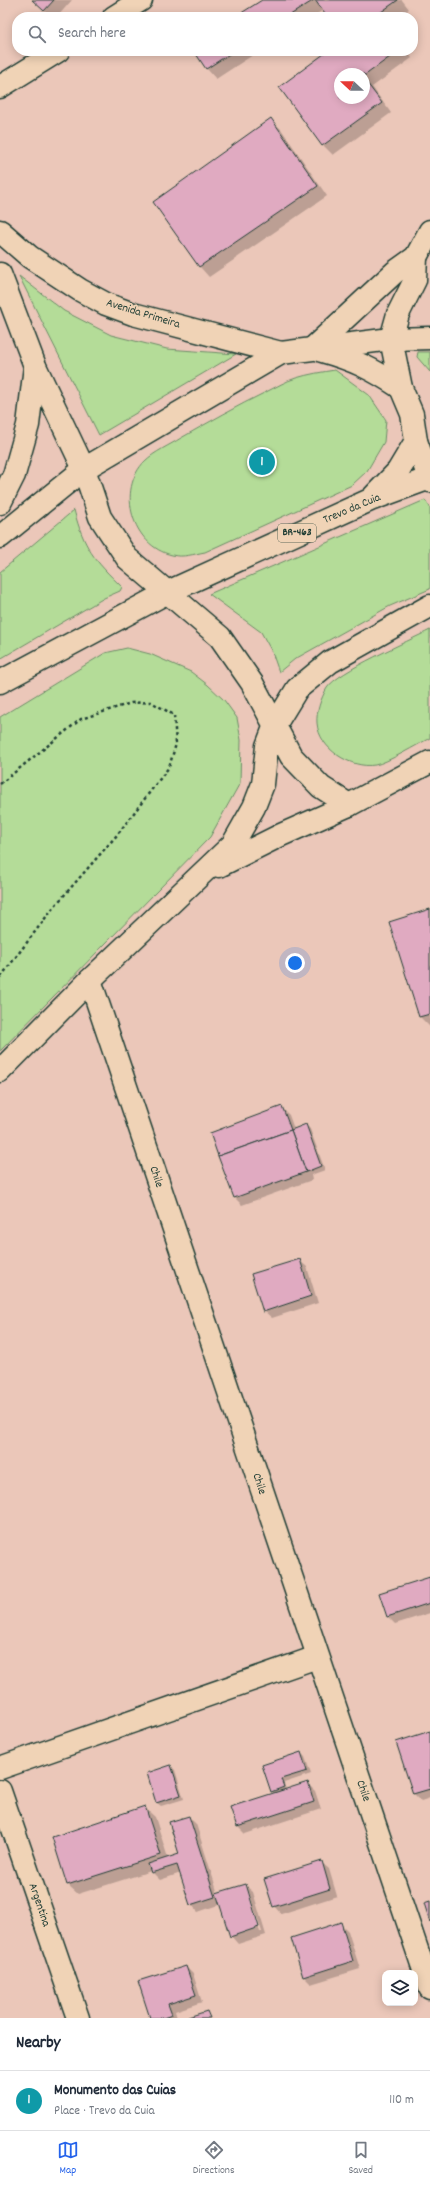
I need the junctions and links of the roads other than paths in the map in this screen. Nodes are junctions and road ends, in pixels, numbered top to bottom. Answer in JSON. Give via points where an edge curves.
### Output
{"nodes":[{"id":1,"x":141,"y":0,"type":"edge"},
{"id":2,"x":122,"y":12,"type":"edge"},
{"id":3,"x":50,"y":56,"type":"edge"},
{"id":4,"x":0,"y":87,"type":"edge"},
{"id":5,"x":0,"y":231,"type":"edge"},
{"id":6,"x":430,"y":232,"type":"edge"},
{"id":7,"x":416,"y":257,"type":"junction"},
{"id":8,"x":0,"y":274,"type":"edge"},
{"id":9,"x":430,"y":338,"type":"edge"},
{"id":10,"x":391,"y":339,"type":"junction"},
{"id":11,"x":313,"y":348,"type":"junction"},
{"id":12,"x":281,"y":353,"type":"junction"},
{"id":13,"x":35,"y":366,"type":"junction"},
{"id":14,"x":401,"y":388,"type":"junction"},
{"id":15,"x":416,"y":440,"type":"junction"},
{"id":16,"x":84,"y":469,"type":"junction"},
{"id":17,"x":429,"y":479,"type":"edge"},
{"id":18,"x":370,"y":500,"type":"junction"},
{"id":19,"x":0,"y":503,"type":"edge"},
{"id":20,"x":0,"y":537,"type":"edge"},
{"id":21,"x":168,"y":592,"type":"junction"},
{"id":22,"x":430,"y":606,"type":"edge"},
{"id":23,"x":0,"y":682,"type":"edge"},
{"id":24,"x":275,"y":725,"type":"junction"},
{"id":25,"x":430,"y":762,"type":"edge"},
{"id":26,"x":349,"y":805,"type":"junction"},
{"id":27,"x":204,"y":873,"type":"junction"},
{"id":28,"x":90,"y":980,"type":"junction"},
{"id":29,"x":0,"y":1071,"type":"edge"},
{"id":30,"x":317,"y":1657,"type":"junction"},
{"id":31,"x":0,"y":1768,"type":"edge"},
{"id":32,"x":0,"y":1791,"type":"edge"},
{"id":33,"x":430,"y":1988,"type":"edge"},
{"id":34,"x":78,"y":2018,"type":"edge"}],
"edges":[{"from":1,"to":2,"type":"main road"},
{"from":3,"to":4,"type":"main road"},
{"from":5,"to":12,"type":"main road","name":"Avenida Primeira","via":[[30,257],[106,304],[133,314]]},
{"from":6,"to":7,"type":"main road"},
{"from":7,"to":10,"type":"main road","via":[[415,280],[398,314]]},
{"from":7,"to":11,"type":"main road","via":[[396,272]]},
{"from":8,"to":13,"type":"main road"},
{"from":9,"to":10,"type":"main road"},
{"from":10,"to":11,"type":"main road"},
{"from":10,"to":14,"type":"main road"},
{"from":11,"to":12,"type":"main road"},
{"from":11,"to":14,"type":"main road","via":[[357,361]]},
{"from":12,"to":16,"type":"main road"},
{"from":13,"to":16,"type":"main road"},
{"from":13,"to":19,"type":"main road","via":[[28,424],[14,475]]},
{"from":14,"to":15,"type":"main road","via":[[412,414]]},
{"from":15,"to":17,"type":"main road"},
{"from":15,"to":18,"type":"main road","via":[[398,471]]},
{"from":16,"to":20,"type":"main road"},
{"from":16,"to":21,"type":"main road","via":[[100,517],[127,558]]},
{"from":17,"to":18,"type":"main road","name":"Trevo da Cuia","number":"BR-463"},
{"from":18,"to":21,"type":"main road","name":"Trevo da Cuia","number":"BR-463"},
{"from":21,"to":23,"type":"main road","number":"BR-463"},
{"from":21,"to":24,"type":"main road","via":[[220,638],[252,683]]},
{"from":22,"to":24,"type":"main road","via":[[330,662],[297,689]]},
{"from":24,"to":26,"type":"main road","via":[[291,756],[321,787]]},
{"from":24,"to":27,"type":"main road","via":[[267,746],[263,784],[254,807],[233,844]]},
{"from":25,"to":26,"type":"main road"},
{"from":26,"to":27,"type":"main road"},
{"from":27,"to":28,"type":"main road"},
{"from":28,"to":29,"type":"main road"},
{"from":28,"to":30,"type":"main road","name":"Chile"},
{"from":30,"to":31,"type":"main road"},
{"from":30,"to":33,"type":"main road","name":"Chile"},
{"from":32,"to":34,"type":"main road","name":"Argentina"}]}
